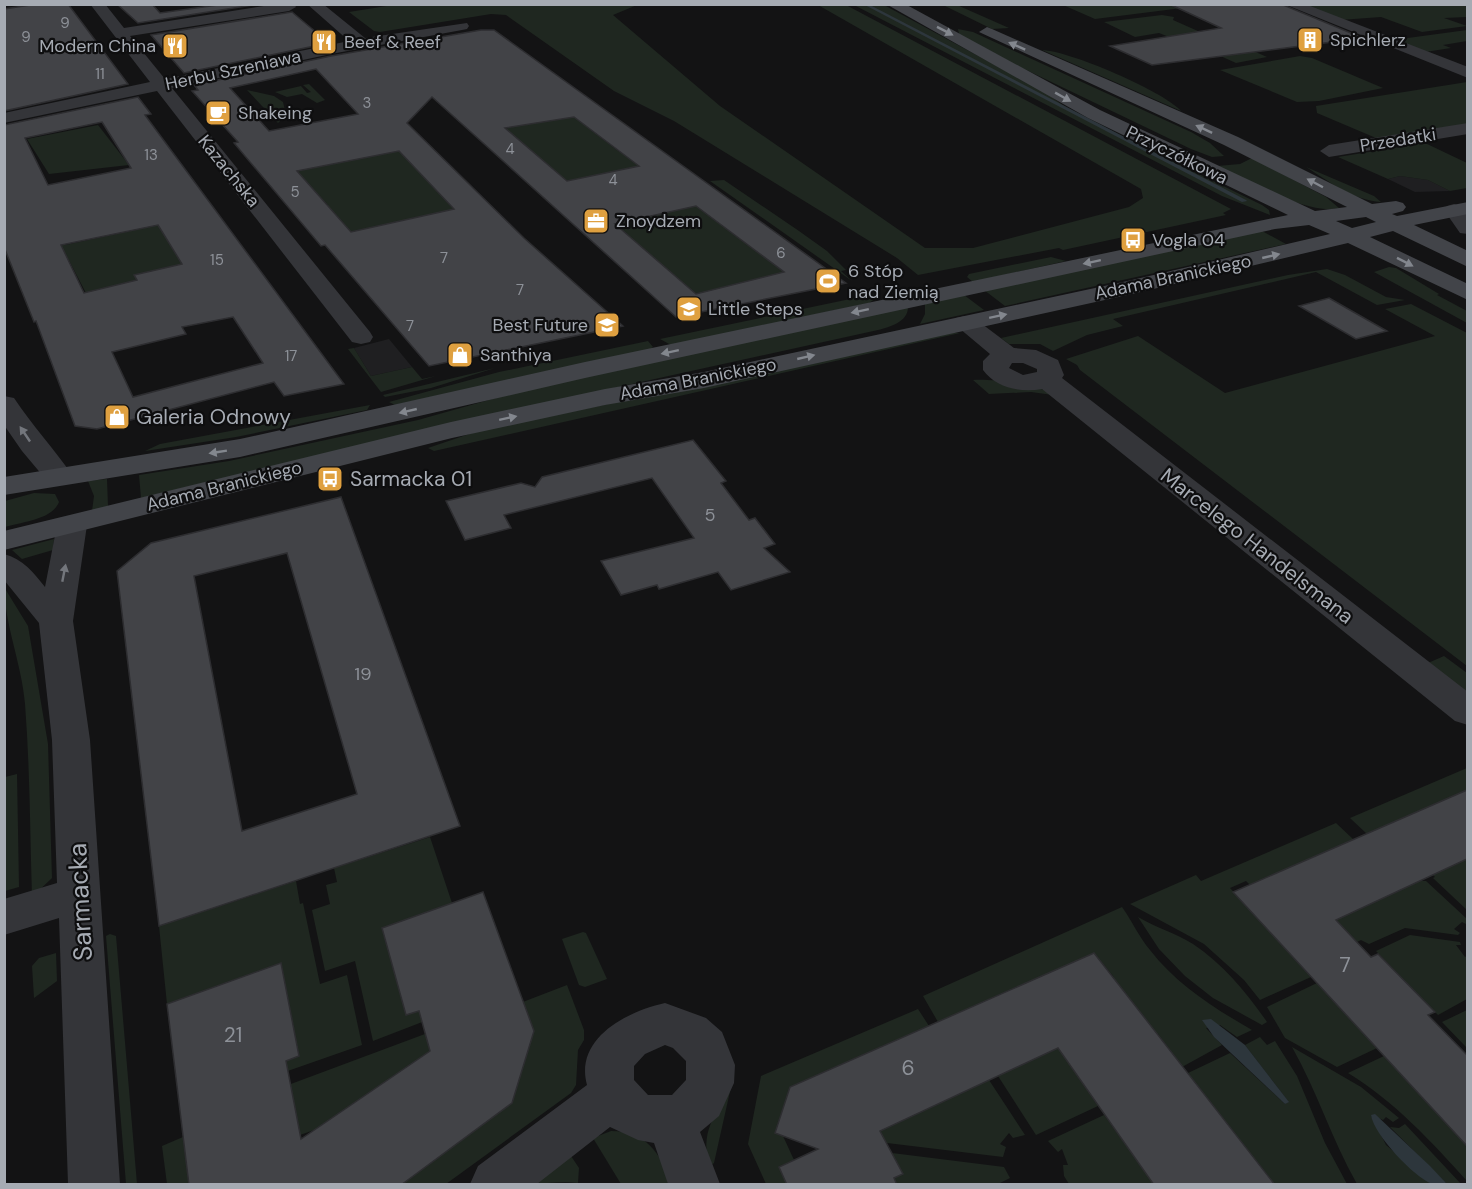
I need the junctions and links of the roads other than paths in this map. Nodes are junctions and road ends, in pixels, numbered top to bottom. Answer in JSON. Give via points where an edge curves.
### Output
{"nodes":[{"id":1,"x":97,"y":4,"type":"edge"},
{"id":2,"x":314,"y":4,"type":"edge"},
{"id":3,"x":893,"y":4,"type":"edge"},
{"id":4,"x":1291,"y":4,"type":"edge"},
{"id":5,"x":289,"y":7,"type":"dead end"},
{"id":6,"x":972,"y":25,"type":"dead end"},
{"id":7,"x":462,"y":26,"type":"dead end"},
{"id":8,"x":118,"y":33,"type":"junction"},
{"id":9,"x":361,"y":43,"type":"junction"},
{"id":10,"x":1467,"y":73,"type":"edge"},
{"id":11,"x":160,"y":85,"type":"junction"},
{"id":12,"x":4,"y":118,"type":"edge"},
{"id":13,"x":1467,"y":128,"type":"edge"},
{"id":14,"x":1148,"y":141,"type":"junction"},
{"id":15,"x":1231,"y":141,"type":"junction"},
{"id":16,"x":1329,"y":151,"type":"dead end"},
{"id":17,"x":1463,"y":207,"type":"edge"},
{"id":18,"x":1366,"y":210,"type":"junction"},
{"id":19,"x":1311,"y":218,"type":"junction"},
{"id":20,"x":1393,"y":224,"type":"junction"},
{"id":21,"x":1467,"y":228,"type":"edge"},
{"id":22,"x":1353,"y":236,"type":"junction"},
{"id":23,"x":1467,"y":260,"type":"edge"},
{"id":24,"x":1467,"y":293,"type":"edge"},
{"id":25,"x":965,"y":323,"type":"junction"},
{"id":26,"x":361,"y":338,"type":"dead end"},
{"id":27,"x":4,"y":404,"type":"edge"},
{"id":28,"x":58,"y":476,"type":"junction"},
{"id":29,"x":4,"y":486,"type":"edge"},
{"id":30,"x":72,"y":525,"type":"junction"},
{"id":31,"x":4,"y":542,"type":"edge"},
{"id":32,"x":4,"y":564,"type":"edge"},
{"id":33,"x":56,"y":621,"type":"junction"},
{"id":34,"x":1467,"y":712,"type":"edge"},
{"id":35,"x":80,"y":894,"type":"junction"},
{"id":36,"x":4,"y":917,"type":"edge"},
{"id":37,"x":614,"y":1095,"type":"junction"},
{"id":38,"x":671,"y":1119,"type":"junction"},
{"id":39,"x":94,"y":1185,"type":"edge"},
{"id":40,"x":496,"y":1185,"type":"edge"},
{"id":41,"x":694,"y":1185,"type":"edge"}],
"edges":[{"from":1,"to":8,"type":"street","name":"Kazachska"},
{"from":2,"to":9,"type":"street"},
{"from":3,"to":14,"type":"main road","name":"Przyczółkowa","one_way":true},
{"from":4,"to":10,"type":"street"},
{"from":5,"to":8,"type":"street"},
{"from":15,"to":6,"type":"main road","name":"Przyczółkowa","one_way":true},
{"from":7,"to":9,"type":"street","name":"Herbu Szreniawa"},
{"from":8,"to":11,"type":"street","name":"Kazachska"},
{"from":9,"to":11,"type":"street","name":"Herbu Szreniawa"},
{"from":11,"to":12,"type":"street","name":"Herbu Szreniawa"},
{"from":11,"to":26,"type":"street","name":"Kazachska"},
{"from":13,"to":16,"type":"street","name":"Przedatki"},
{"from":14,"to":15,"type":"main road","via":[[1212,161],[1229,162],[1242,158]]},
{"from":14,"to":19,"type":"main road","name":"Przyczółkowa"},
{"from":18,"to":15,"type":"main road","name":"Przyczółkowa","one_way":true},
{"from":17,"to":18,"type":"main road","name":"Adama Branickiego","via":[[1430,202]]},
{"from":17,"to":20,"type":"main road","name":"Adama Branickiego"},
{"from":17,"to":21,"type":"street"},
{"from":18,"to":19,"type":"main road","name":"Adama Branickiego"},
{"from":18,"to":20,"type":"main road","name":"Przyczółkowa"},
{"from":19,"to":22,"type":"main road","name":"Przyczółkowa"},
{"from":19,"to":28,"type":"main road","name":"Adama Branickiego","one_way":true,"via":[[585,370],[240,448]]},
{"from":20,"to":22,"type":"main road","name":"Adama Branickiego"},
{"from":20,"to":23,"type":"main road","name":"Przyczółkowa"},
{"from":22,"to":24,"type":"main road","name":"Przyczółkowa","one_way":true},
{"from":25,"to":22,"type":"main road","name":"Adama Branickiego","one_way":true},
{"from":30,"to":25,"type":"main road","name":"Adama Branickiego","one_way":true,"via":[[451,430]]},
{"from":25,"to":34,"type":"street","name":"Marcelego Handelsmana","via":[[1008,356],[1027,355],[1045,361],[1052,372],[1046,379]]},
{"from":28,"to":27,"type":"street","name":"Sarmacka","one_way":true},
{"from":28,"to":29,"type":"main road","name":"Adama Branickiego"},
{"from":28,"to":30,"type":"main road","name":"Sarmacka","via":[[72,487],[76,500]]},
{"from":30,"to":31,"type":"main road","name":"Adama Branickiego"},
{"from":33,"to":30,"type":"street","name":"Sarmacka","one_way":true},
{"from":32,"to":33,"type":"street"},
{"from":33,"to":35,"type":"street","name":"Sarmacka","via":[[71,740]]},
{"from":35,"to":36,"type":"street"},
{"from":35,"to":39,"type":"street","name":"Sarmacka"},
{"from":37,"to":38,"type":"street","via":[[638,1116]]},
{"from":37,"to":38,"type":"street","via":[[610,1066],[624,1041],[650,1026],[681,1027],[704,1045],[711,1058],[712,1073],[703,1100],[684,1115]]},
{"from":37,"to":40,"type":"street"},
{"from":38,"to":41,"type":"street"}]}
